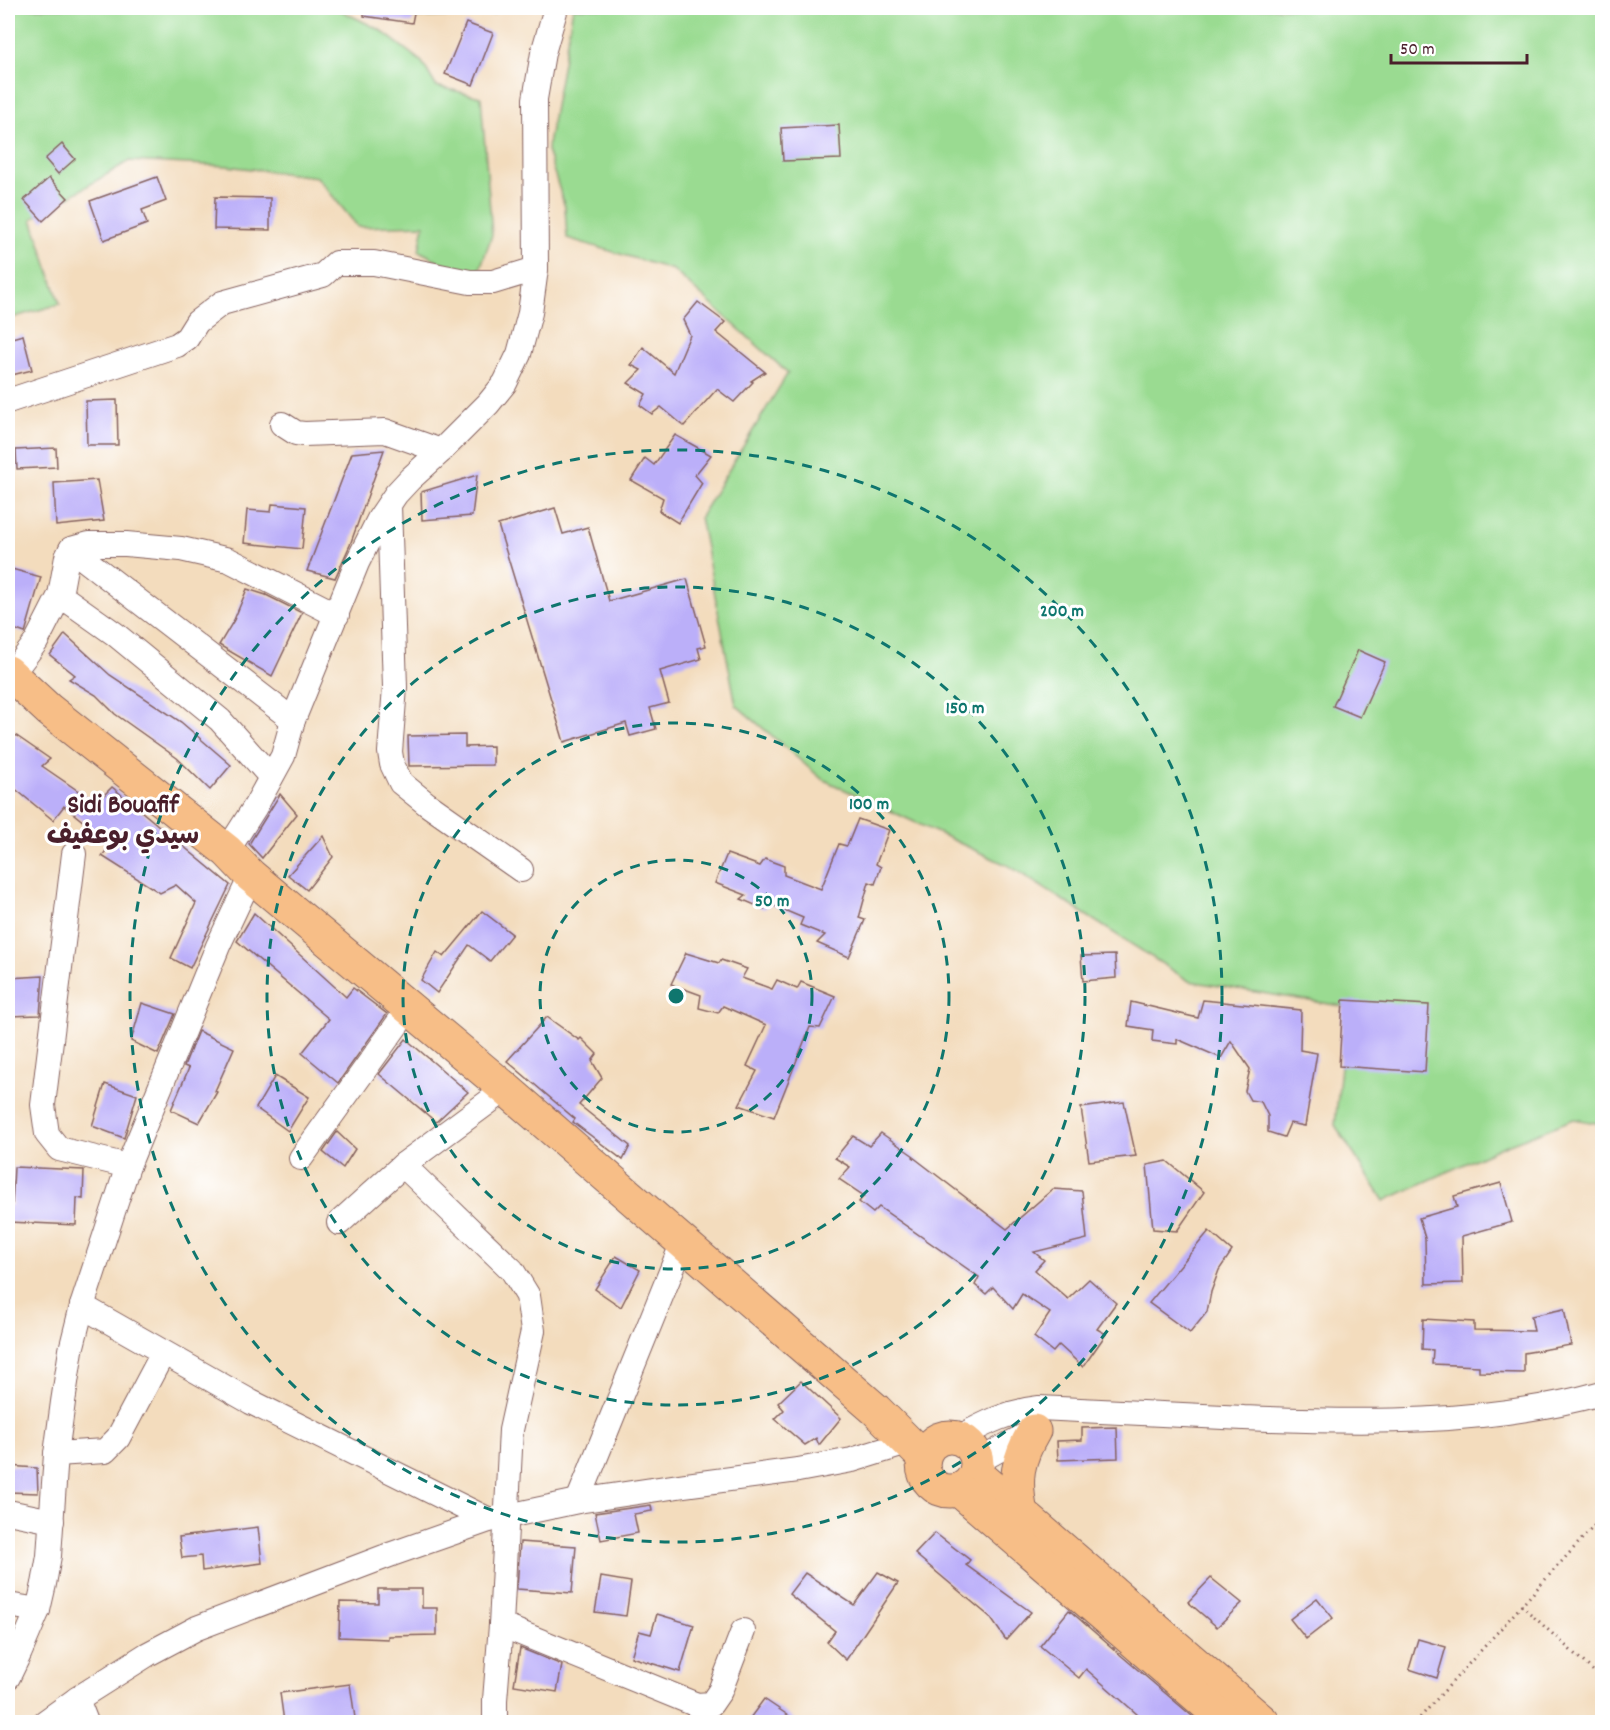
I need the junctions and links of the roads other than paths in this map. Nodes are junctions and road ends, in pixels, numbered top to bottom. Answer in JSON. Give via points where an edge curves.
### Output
{"nodes":[{"id":1,"x":556,"y":8,"type":"edge"},
{"id":2,"x":536,"y":269,"type":"junction"},
{"id":3,"x":8,"y":401,"type":"edge"},
{"id":4,"x":282,"y":424,"type":"dead end"},
{"id":5,"x":441,"y":451,"type":"junction"},
{"id":6,"x":388,"y":505,"type":"junction"},
{"id":7,"x":71,"y":549,"type":"junction"},
{"id":8,"x":60,"y":595,"type":"junction"},
{"id":9,"x":337,"y":615,"type":"junction"},
{"id":10,"x":9,"y":674,"type":"edge"},
{"id":11,"x":293,"y":720,"type":"junction"},
{"id":12,"x":272,"y":777,"type":"junction"},
{"id":13,"x":227,"y":851,"type":"junction"},
{"id":14,"x":74,"y":854,"type":"dead end"},
{"id":15,"x":521,"y":870,"type":"dead end"},
{"id":16,"x":251,"y":876,"type":"junction"},
{"id":17,"x":409,"y":1008,"type":"junction"},
{"id":18,"x":506,"y":1089,"type":"junction"},
{"id":19,"x":301,"y":1158,"type":"dead end"},
{"id":20,"x":403,"y":1165,"type":"junction"},
{"id":21,"x":128,"y":1166,"type":"junction"},
{"id":22,"x":339,"y":1223,"type":"dead end"},
{"id":23,"x":682,"y":1242,"type":"junction"},
{"id":24,"x":82,"y":1306,"type":"junction"},
{"id":25,"x":163,"y":1353,"type":"junction"},
{"id":26,"x":1602,"y":1393,"type":"edge"},
{"id":27,"x":1069,"y":1409,"type":"junction"},
{"id":28,"x":1034,"y":1431,"type":"junction"},
{"id":29,"x":56,"y":1454,"type":"junction"},
{"id":30,"x":948,"y":1458,"type":"junction"},
{"id":31,"x":578,"y":1501,"type":"junction"},
{"id":32,"x":8,"y":1512,"type":"edge"},
{"id":33,"x":1020,"y":1513,"type":"junction"},
{"id":34,"x":498,"y":1518,"type":"junction"},
{"id":35,"x":52,"y":1521,"type":"junction"},
{"id":36,"x":8,"y":1605,"type":"edge"},
{"id":37,"x":38,"y":1610,"type":"junction"},
{"id":38,"x":501,"y":1625,"type":"junction"},
{"id":39,"x":743,"y":1631,"type":"dead end"},
{"id":40,"x":8,"y":1677,"type":"edge"},
{"id":41,"x":77,"y":1699,"type":"junction"},
{"id":42,"x":45,"y":1722,"type":"edge"},
{"id":43,"x":86,"y":1722,"type":"edge"},
{"id":44,"x":495,"y":1722,"type":"edge"},
{"id":45,"x":1227,"y":1722,"type":"edge"},
{"id":46,"x":1263,"y":1722,"type":"edge"}],
"edges":[{"from":1,"to":2,"type":"street","via":[[535,99]]},
{"from":2,"to":3,"type":"street","via":[[493,282],[470,282],[374,263],[336,263],[323,275],[222,303],[197,322],[177,345]]},
{"from":2,"to":5,"type":"street","via":[[519,354],[505,383]]},
{"from":4,"to":5,"type":"street","via":[[304,434],[385,431]]},
{"from":5,"to":6,"type":"street"},
{"from":6,"to":9,"type":"street"},
{"from":6,"to":15,"type":"street","via":[[395,687],[392,764],[401,783]]},
{"from":7,"to":8,"type":"street"},
{"from":7,"to":9,"type":"street","via":[[89,544],[126,544],[181,549],[229,560]]},
{"from":7,"to":11,"type":"street"},
{"from":8,"to":10,"type":"street","via":[[36,642]]},
{"from":8,"to":12,"type":"street","via":[[115,634],[220,720]]},
{"from":9,"to":11,"type":"street"},
{"from":10,"to":13,"type":"highway"},
{"from":11,"to":12,"type":"street","via":[[283,756]]},
{"from":12,"to":13,"type":"street"},
{"from":13,"to":16,"type":"highway"},
{"from":14,"to":21,"type":"street","via":[[43,1105],[47,1134],[59,1149]]},
{"from":16,"to":17,"type":"highway"},
{"from":16,"to":21,"type":"street","via":[[218,946]]},
{"from":17,"to":18,"type":"highway"},
{"from":17,"to":19,"type":"street"},
{"from":18,"to":20,"type":"street"},
{"from":18,"to":23,"type":"highway"},
{"from":20,"to":22,"type":"street"},
{"from":20,"to":34,"type":"street","via":[[512,1270],[528,1296],[533,1331],[511,1430]]},
{"from":21,"to":24,"type":"street"},
{"from":23,"to":30,"type":"highway","via":[[876,1410]]},
{"from":23,"to":31,"type":"street"},
{"from":24,"to":25,"type":"street"},
{"from":24,"to":29,"type":"street","via":[[71,1350]]},
{"from":25,"to":29,"type":"street","via":[[118,1438],[105,1451]]},
{"from":25,"to":34,"type":"street","via":[[251,1402]]},
{"from":26,"to":27,"type":"street","via":[[1530,1409],[1440,1419],[1334,1422]]},
{"from":27,"to":28,"type":"street"},
{"from":27,"to":30,"type":"street","via":[[1017,1410],[996,1418]]},
{"from":28,"to":30,"type":"street"},
{"from":28,"to":33,"type":"highway","via":[[1017,1470]]},
{"from":29,"to":35,"type":"street"},
{"from":30,"to":31,"type":"street","via":[[852,1460]]},
{"from":30,"to":33,"type":"highway"},
{"from":30,"to":45,"type":"highway"},
{"from":31,"to":34,"type":"street"},
{"from":32,"to":35,"type":"street"},
{"from":33,"to":46,"type":"highway"},
{"from":34,"to":38,"type":"street"},
{"from":34,"to":41,"type":"street","via":[[197,1628]]},
{"from":35,"to":37,"type":"street"},
{"from":36,"to":37,"type":"street"},
{"from":37,"to":40,"type":"street"},
{"from":38,"to":39,"type":"street","via":[[698,1705],[711,1704],[720,1691]]},
{"from":38,"to":44,"type":"street"},
{"from":41,"to":42,"type":"street"},
{"from":41,"to":43,"type":"street"}]}
